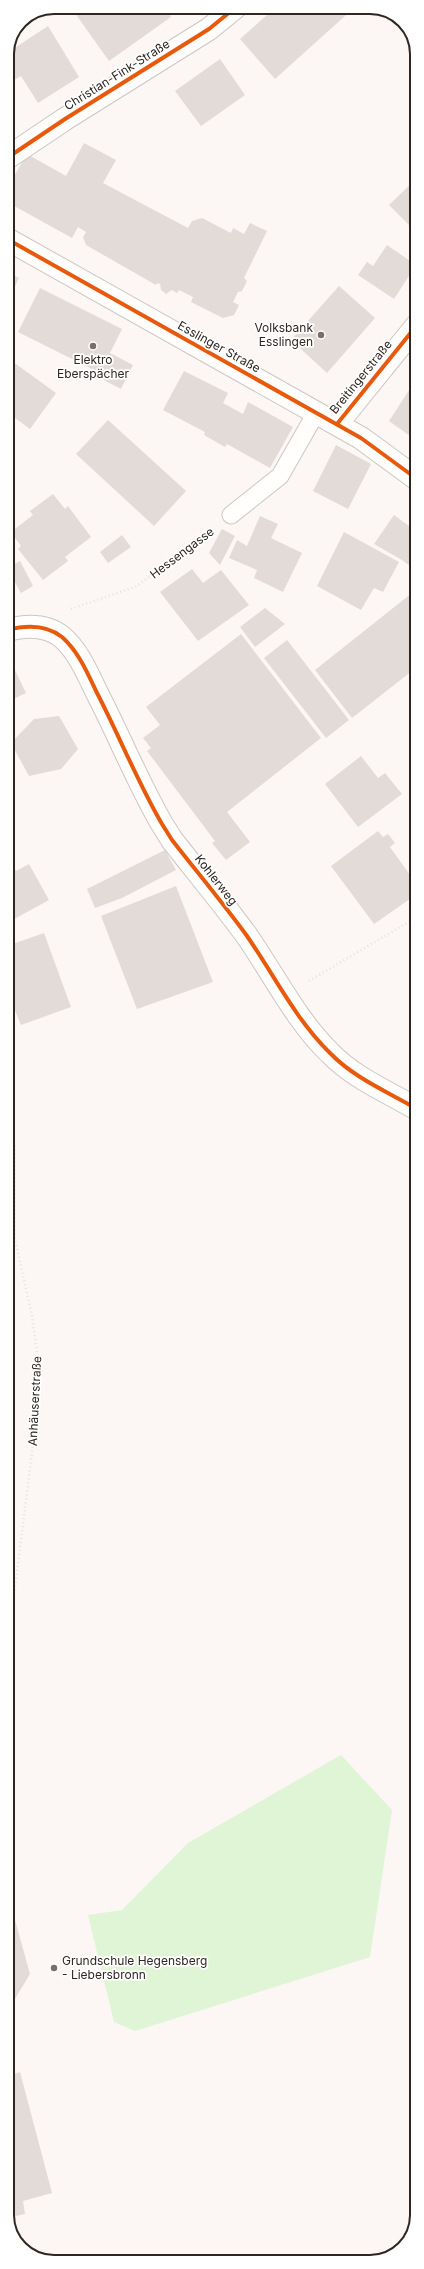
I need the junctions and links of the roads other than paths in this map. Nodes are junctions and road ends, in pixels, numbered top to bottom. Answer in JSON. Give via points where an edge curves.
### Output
{"nodes":[{"id":1,"x":227,"y":14,"type":"edge"},
{"id":2,"x":14,"y":153,"type":"edge"},
{"id":3,"x":14,"y":243,"type":"edge"},
{"id":4,"x":410,"y":334,"type":"edge"},
{"id":5,"x":316,"y":413,"type":"junction"},
{"id":6,"x":337,"y":424,"type":"junction"},
{"id":7,"x":410,"y":474,"type":"edge"},
{"id":8,"x":231,"y":515,"type":"road end"},
{"id":9,"x":14,"y":628,"type":"edge"},
{"id":10,"x":410,"y":1105,"type":"edge"}],
"edges":[{"from":1,"to":2,"type":"street","name":"Christian-Fink-Straße","via":[[202,34]]},
{"from":3,"to":5,"type":"street","name":"Esslinger Straße"},
{"from":4,"to":6,"type":"street","name":"Breitingerstraße"},
{"from":5,"to":6,"type":"street","name":"Esslinger Straße"},
{"from":5,"to":8,"type":"lane","via":[[280,476]]},
{"from":6,"to":7,"type":"street","name":"Esslinger Straße","via":[[374,446]]},
{"from":9,"to":10,"type":"street","name":"Kohlerweg","via":[[25,626],[43,628],[70,645],[81,661],[162,824],[247,937],[305,1023],[334,1057],[358,1075]]}]}
